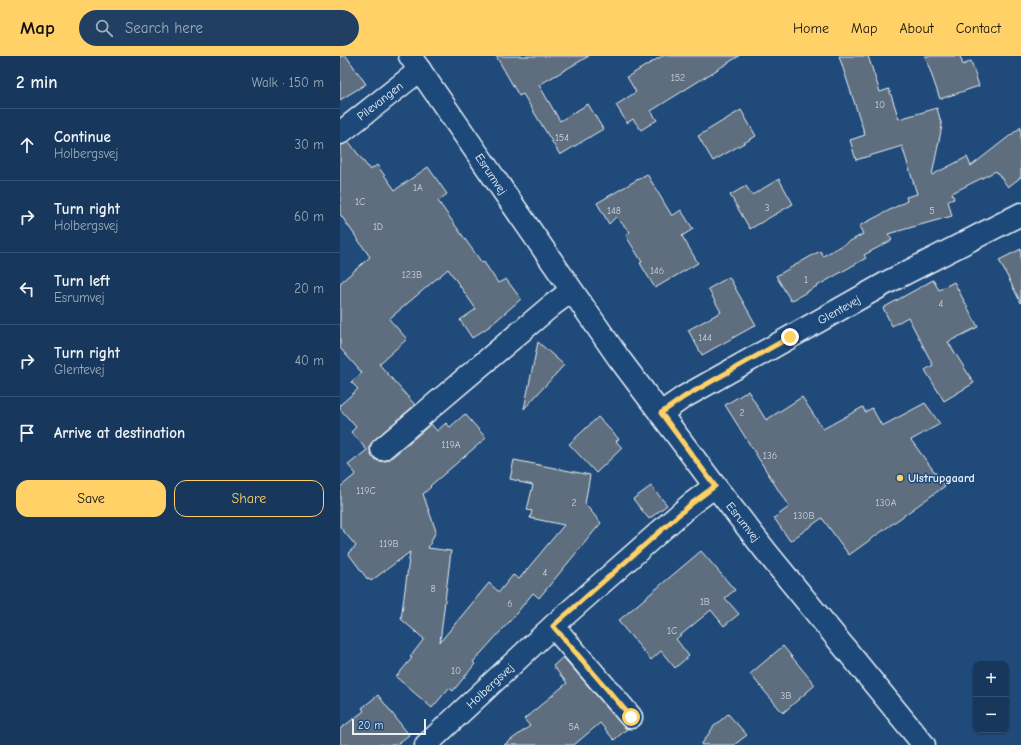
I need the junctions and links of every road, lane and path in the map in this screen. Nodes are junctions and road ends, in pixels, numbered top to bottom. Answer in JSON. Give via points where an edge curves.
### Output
{"nodes":[{"id":1,"x":415,"y":63,"type":"edge"},
{"id":2,"x":340,"y":133,"type":"edge"},
{"id":3,"x":1021,"y":214,"type":"edge"},
{"id":4,"x":571,"y":291,"type":"junction"},
{"id":5,"x":661,"y":413,"type":"junction"},
{"id":6,"x":382,"y":449,"type":"dead end"},
{"id":7,"x":715,"y":486,"type":"junction"},
{"id":8,"x":553,"y":626,"type":"junction"},
{"id":9,"x":631,"y":717,"type":"dead end"},
{"id":10,"x":426,"y":745,"type":"edge"},
{"id":11,"x":924,"y":745,"type":"edge"}],
"edges":[{"from":1,"to":2,"type":"street","name":"Pilevangen"},
{"from":1,"to":4,"type":"street","name":"Esrumvej"},
{"from":3,"to":5,"type":"street","name":"Glentevej","via":[[888,282],[684,397]]},
{"from":4,"to":5,"type":"street","name":"Esrumvej"},
{"from":4,"to":6,"type":"street"},
{"from":5,"to":7,"type":"street","name":"Esrumvej"},
{"from":7,"to":8,"type":"street","name":"Holbergsvej","via":[[691,504]]},
{"from":7,"to":11,"type":"street","name":"Esrumvej"},
{"from":8,"to":9,"type":"street"},
{"from":8,"to":10,"type":"street","name":"Holbergsvej"}]}
